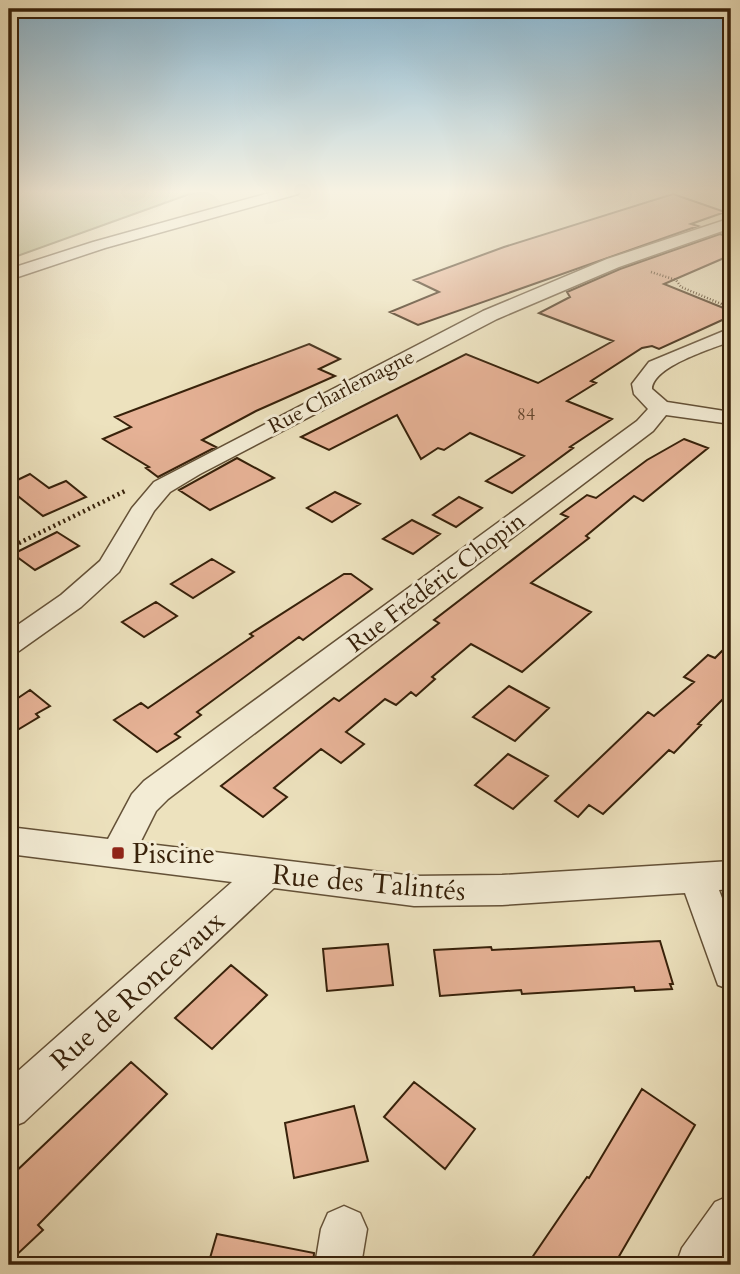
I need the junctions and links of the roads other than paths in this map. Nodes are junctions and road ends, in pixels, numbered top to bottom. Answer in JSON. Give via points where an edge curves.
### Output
{"nodes":[{"id":1,"x":83,"y":250,"type":"edge"},
{"id":2,"x":649,"y":250,"type":"edge"},
{"id":3,"x":9,"y":275,"type":"edge"},
{"id":4,"x":731,"y":334,"type":"edge"},
{"id":5,"x":661,"y":408,"type":"junction"},
{"id":6,"x":731,"y":418,"type":"edge"},
{"id":7,"x":9,"y":643,"type":"edge"},
{"id":8,"x":9,"y":840,"type":"edge"},
{"id":9,"x":118,"y":853,"type":"junction"},
{"id":10,"x":265,"y":874,"type":"junction"},
{"id":11,"x":714,"y":876,"type":"edge"},
{"id":12,"x":731,"y":973,"type":"edge"},
{"id":13,"x":9,"y":1107,"type":"edge"},
{"id":14,"x":731,"y":1217,"type":"edge"},
{"id":15,"x":699,"y":1265,"type":"edge"}],
"edges":[{"from":1,"to":3,"type":"street"},
{"from":2,"to":7,"type":"street","name":"Rue Charlemagne","via":[[490,315],[162,487],[110,566],[71,601]]},
{"from":4,"to":5,"type":"street","via":[[646,374],[643,392]]},
{"from":5,"to":6,"type":"street"},
{"from":5,"to":9,"type":"street","name":"Rue Frédéric Chopin","via":[[645,426],[156,790],[144,803]]},
{"from":8,"to":9,"type":"street","name":"Rue des Talintés"},
{"from":9,"to":10,"type":"street","name":"Rue des Talintés"},
{"from":10,"to":11,"type":"street","name":"Rue des Talintés","via":[[452,891]]},
{"from":10,"to":13,"type":"street","name":"Rue de Roncevaux"},
{"from":11,"to":12,"type":"street"},
{"from":14,"to":15,"type":"street"}]}
